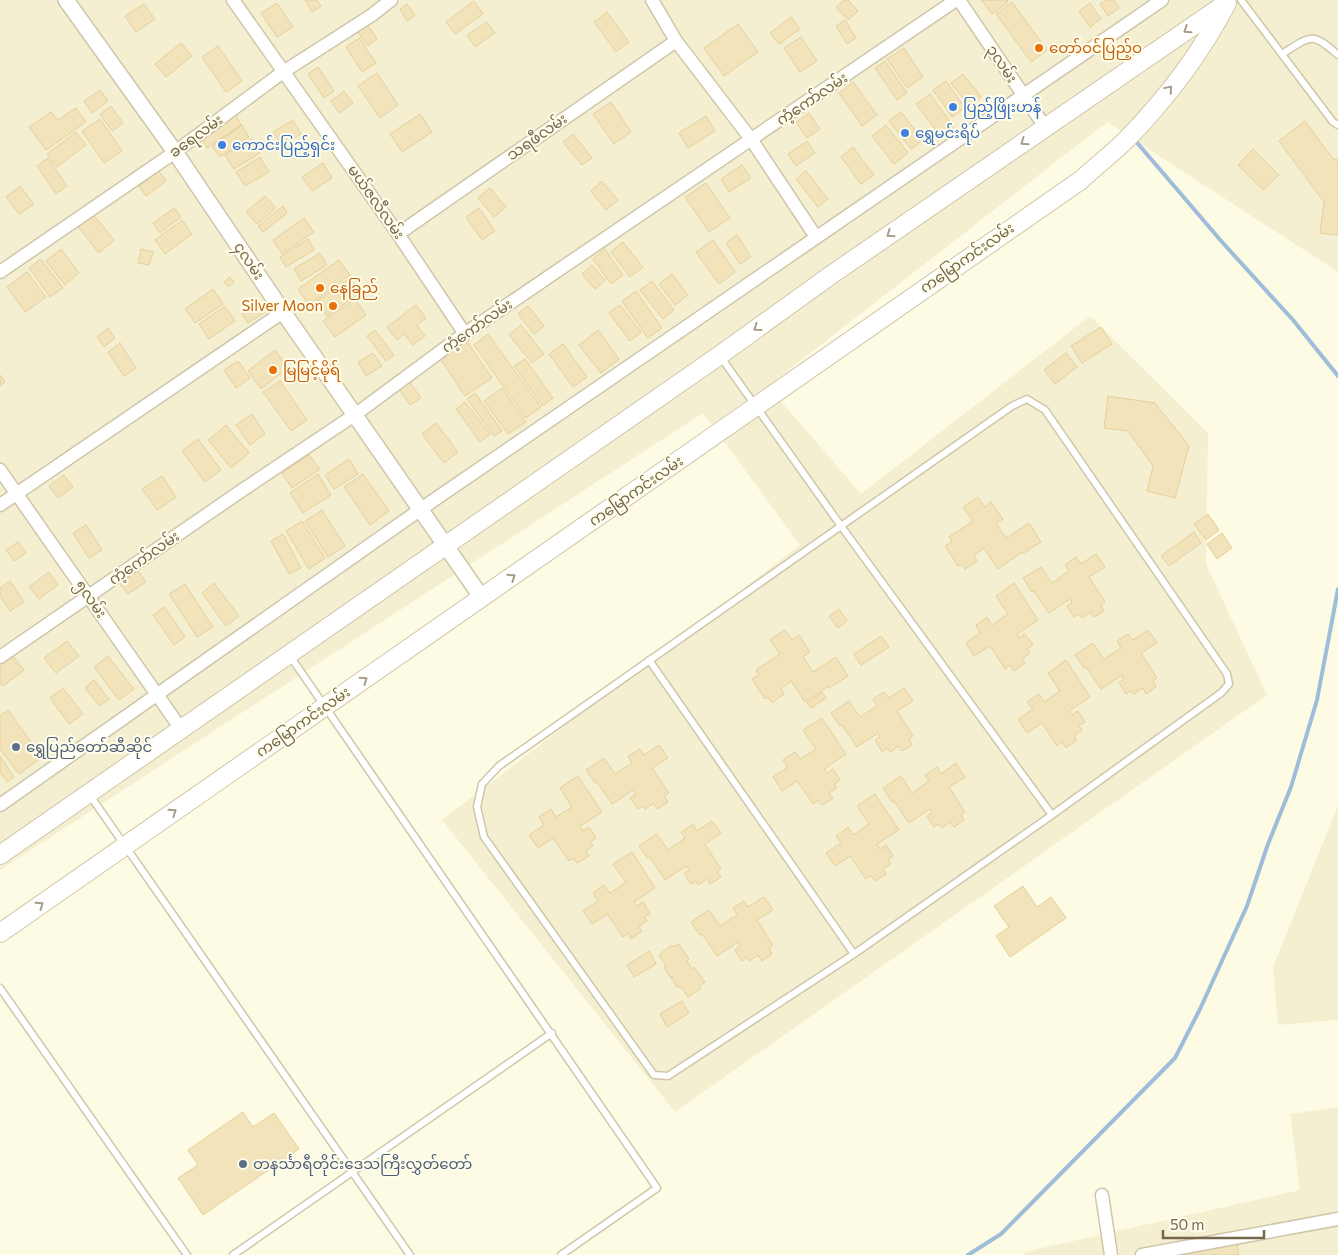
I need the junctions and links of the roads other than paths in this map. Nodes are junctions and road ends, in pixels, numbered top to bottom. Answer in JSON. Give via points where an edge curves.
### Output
{"nodes":[{"id":1,"x":66,"y":0,"type":"edge"},
{"id":2,"x":233,"y":0,"type":"edge"},
{"id":3,"x":391,"y":0,"type":"edge"},
{"id":4,"x":652,"y":0,"type":"edge"},
{"id":5,"x":958,"y":0,"type":"edge"},
{"id":6,"x":1162,"y":0,"type":"edge"},
{"id":7,"x":1233,"y":1,"type":"edge"},
{"id":8,"x":676,"y":41,"type":"junction"},
{"id":9,"x":1282,"y":54,"type":"junction"},
{"id":10,"x":1338,"y":55,"type":"edge"},
{"id":11,"x":283,"y":72,"type":"junction"},
{"id":12,"x":1024,"y":95,"type":"junction"},
{"id":13,"x":1338,"y":125,"type":"edge"},
{"id":14,"x":1045,"y":127,"type":"junction"},
{"id":15,"x":751,"y":139,"type":"junction"},
{"id":16,"x":175,"y":152,"type":"junction"},
{"id":17,"x":398,"y":234,"type":"junction"},
{"id":18,"x":816,"y":237,"type":"junction"},
{"id":19,"x":0,"y":272,"type":"edge"},
{"id":20,"x":283,"y":312,"type":"junction"},
{"id":21,"x":465,"y":334,"type":"junction"},
{"id":22,"x":720,"y":355,"type":"junction"},
{"id":23,"x":756,"y":407,"type":"junction"},
{"id":24,"x":356,"y":414,"type":"junction"},
{"id":25,"x":0,"y":470,"type":"edge"},
{"id":26,"x":16,"y":494,"type":"junction"},
{"id":27,"x":0,"y":505,"type":"edge"},
{"id":28,"x":421,"y":509,"type":"junction"},
{"id":29,"x":841,"y":526,"type":"junction"},
{"id":30,"x":446,"y":546,"type":"junction"},
{"id":31,"x":89,"y":595,"type":"junction"},
{"id":32,"x":482,"y":598,"type":"junction"},
{"id":33,"x":289,"y":655,"type":"junction"},
{"id":34,"x":0,"y":657,"type":"edge"},
{"id":35,"x":648,"y":660,"type":"junction"},
{"id":36,"x":157,"y":695,"type":"junction"},
{"id":37,"x":325,"y":707,"type":"junction"},
{"id":38,"x":181,"y":730,"type":"junction"},
{"id":39,"x":88,"y":793,"type":"junction"},
{"id":40,"x":0,"y":805,"type":"edge"},
{"id":41,"x":1052,"y":816,"type":"junction"},
{"id":42,"x":125,"y":845,"type":"junction"},
{"id":43,"x":0,"y":855,"type":"edge"},
{"id":44,"x":0,"y":933,"type":"edge"},
{"id":45,"x":854,"y":954,"type":"junction"},
{"id":46,"x":0,"y":988,"type":"edge"},
{"id":47,"x":552,"y":1033,"type":"junction"},
{"id":48,"x":354,"y":1172,"type":"junction"},
{"id":49,"x":1102,"y":1195,"type":"dead end"},
{"id":50,"x":1338,"y":1219,"type":"edge"},
{"id":51,"x":187,"y":1255,"type":"edge"},
{"id":52,"x":233,"y":1255,"type":"edge"},
{"id":53,"x":410,"y":1255,"type":"edge"},
{"id":54,"x":561,"y":1255,"type":"edge"},
{"id":55,"x":1111,"y":1255,"type":"edge"},
{"id":56,"x":1142,"y":1255,"type":"edge"}],
"edges":[{"from":1,"to":16,"type":"street","name":"၄လမ်း"},
{"from":2,"to":11,"type":"street","name":"မယ်ဇလီလမ်း"},
{"from":3,"to":11,"type":"street","name":"ခရေလမ်း"},
{"from":4,"to":8,"type":"street"},
{"from":5,"to":12,"type":"street","name":"၃လမ်း"},
{"from":5,"to":15,"type":"street","name":"ကံ့ကော်လမ်း"},
{"from":6,"to":12,"type":"street"},
{"from":7,"to":9,"type":"lane"},
{"from":7,"to":14,"type":"main road","one_way":true},
{"from":23,"to":7,"type":"main road","name":"ကမြောကင်းလမ်း","one_way":true,"via":[[1081,180],[1138,127],[1191,64]]},
{"from":8,"to":15,"type":"street"},
{"from":8,"to":17,"type":"street","name":"သရဖီလမ်း"},
{"from":9,"to":10,"type":"lane","via":[[1310,38],[1316,38]]},
{"from":9,"to":13,"type":"lane"},
{"from":11,"to":16,"type":"street","name":"ခရေလမ်း"},
{"from":11,"to":17,"type":"street","name":"မယ်ဇလီလမ်း"},
{"from":12,"to":14,"type":"street","name":"၃လမ်း"},
{"from":12,"to":18,"type":"street"},
{"from":14,"to":22,"type":"main road","one_way":true},
{"from":15,"to":18,"type":"street"},
{"from":15,"to":21,"type":"street","name":"ကံ့ကော်လမ်း"},
{"from":16,"to":19,"type":"street","name":"ခရေလမ်း"},
{"from":16,"to":20,"type":"street","name":"၄လမ်း"},
{"from":17,"to":21,"type":"street","name":"မယ်ဇလီလမ်း"},
{"from":18,"to":28,"type":"street"},
{"from":20,"to":24,"type":"street","name":"၄လမ်း"},
{"from":20,"to":26,"type":"street"},
{"from":21,"to":24,"type":"street","name":"ကံ့ကော်လမ်း"},
{"from":22,"to":23,"type":"lane"},
{"from":22,"to":30,"type":"main road"},
{"from":23,"to":29,"type":"lane"},
{"from":32,"to":23,"type":"main road","name":"ကမြောကင်းလမ်း","one_way":true},
{"from":24,"to":28,"type":"street","name":"၄လမ်း"},
{"from":24,"to":31,"type":"street","name":"ကံ့ကော်လမ်း"},
{"from":25,"to":26,"type":"street","name":"၅လမ်း"},
{"from":26,"to":27,"type":"street"},
{"from":26,"to":31,"type":"street","name":"၅လမ်း"},
{"from":28,"to":30,"type":"street","name":"၄လမ်း"},
{"from":28,"to":36,"type":"street"},
{"from":29,"to":35,"type":"lane"},
{"from":29,"to":41,"type":"lane"},
{"from":29,"to":41,"type":"lane","via":[[1012,406],[1027,399],[1045,410],[1227,674],[1229,684]]},
{"from":30,"to":32,"type":"street","name":"၄လမ်း"},
{"from":30,"to":33,"type":"main road"},
{"from":31,"to":34,"type":"street","name":"ကံ့ကော်လမ်း"},
{"from":31,"to":36,"type":"street","name":"၅လမ်း"},
{"from":37,"to":32,"type":"main road","name":"ကမြောကင်းလမ်း","one_way":true},
{"from":33,"to":37,"type":"lane"},
{"from":33,"to":38,"type":"main road"},
{"from":35,"to":45,"type":"lane"},
{"from":35,"to":45,"type":"lane","via":[[499,766],[482,784],[477,807],[484,837],[654,1075],[668,1076]]},
{"from":36,"to":38,"type":"street","name":"၅လမ်း"},
{"from":36,"to":40,"type":"street"},
{"from":42,"to":37,"type":"main road","name":"ကမြောကင်းလမ်း","one_way":true},
{"from":37,"to":47,"type":"lane"},
{"from":38,"to":39,"type":"main road"},
{"from":39,"to":42,"type":"lane"},
{"from":39,"to":43,"type":"main road"},
{"from":41,"to":45,"type":"lane"},
{"from":44,"to":42,"type":"main road","name":"ကမြောကင်းလမ်း","one_way":true},
{"from":42,"to":48,"type":"lane"},
{"from":46,"to":51,"type":"lane"},
{"from":47,"to":48,"type":"lane"},
{"from":47,"to":54,"type":"lane","via":[[657,1188]]},
{"from":48,"to":52,"type":"lane"},
{"from":48,"to":53,"type":"lane"},
{"from":49,"to":55,"type":"street"},
{"from":50,"to":56,"type":"street"}]}
